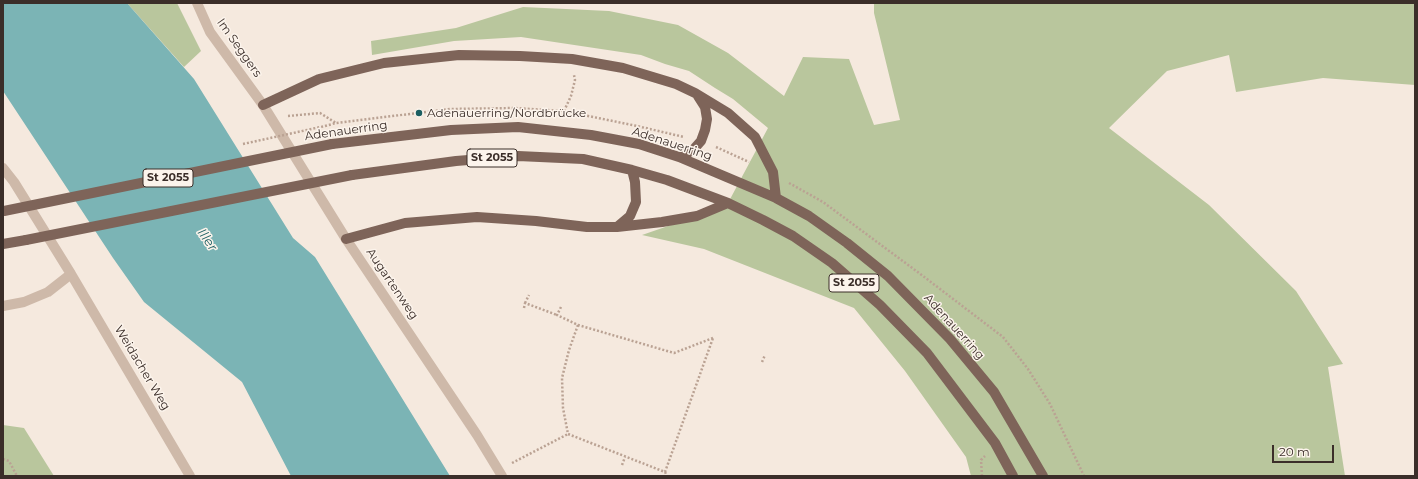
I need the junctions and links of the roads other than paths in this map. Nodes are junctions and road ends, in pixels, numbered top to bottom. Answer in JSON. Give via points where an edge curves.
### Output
{"nodes":[{"id":1,"x":197,"y":3,"type":"edge"},
{"id":2,"x":695,"y":93,"type":"junction"},
{"id":3,"x":263,"y":105,"type":"junction"},
{"id":4,"x":679,"y":157,"type":"junction"},
{"id":5,"x":3,"y":168,"type":"edge"},
{"id":6,"x":632,"y":170,"type":"junction"},
{"id":7,"x":776,"y":198,"type":"junction"},
{"id":8,"x":728,"y":203,"type":"junction"},
{"id":9,"x":4,"y":211,"type":"edge"},
{"id":10,"x":617,"y":226,"type":"junction"},
{"id":11,"x":346,"y":240,"type":"junction"},
{"id":12,"x":3,"y":244,"type":"edge"},
{"id":13,"x":71,"y":274,"type":"junction"},
{"id":14,"x":3,"y":306,"type":"edge"},
{"id":15,"x":501,"y":473,"type":"edge"},
{"id":16,"x":190,"y":476,"type":"edge"},
{"id":17,"x":1013,"y":476,"type":"edge"},
{"id":18,"x":1043,"y":476,"type":"edge"}],
"edges":[{"from":1,"to":3,"type":"street","name":"Im Seggers","via":[[210,32]]},
{"from":2,"to":3,"type":"main road","via":[[630,69],[572,59],[459,55],[384,63],[319,79]]},
{"from":2,"to":4,"type":"main road","via":[[705,107],[705,130],[701,141],[693,150]]},
{"from":2,"to":7,"type":"main road","via":[[728,113],[755,136],[773,172]]},
{"from":3,"to":11,"type":"street","name":"Augartenweg"},
{"from":4,"to":7,"type":"main road","name":"Adenauerring","number":"St 2055"},
{"from":4,"to":9,"type":"main road","name":"Adenauerring","number":"St 2055","bridge":true,"via":[[632,143],[591,135],[518,127],[451,130],[332,144]]},
{"from":5,"to":13,"type":"street","name":"Weidacher Weg"},
{"from":6,"to":8,"type":"main road","number":"St 2055"},
{"from":6,"to":10,"type":"main road","via":[[636,182],[636,202],[630,216]]},
{"from":6,"to":12,"type":"main road","number":"St 2055","bridge":true,"via":[[583,159],[518,156],[456,161],[352,175]]},
{"from":7,"to":18,"type":"main road","name":"Adenauerring","number":"St 2055","via":[[809,216],[888,276],[950,339],[994,392]]},
{"from":8,"to":10,"type":"main road","via":[[697,216]]},
{"from":8,"to":17,"type":"main road","number":"St 2055","via":[[793,236],[832,263],[880,305],[927,353],[995,443]]},
{"from":10,"to":11,"type":"main road","via":[[587,227],[477,217],[405,223]]},
{"from":11,"to":15,"type":"street","name":"Augartenweg"},
{"from":13,"to":14,"type":"street","via":[[48,292],[24,302]]},
{"from":13,"to":16,"type":"street","name":"Weidacher Weg"}]}
